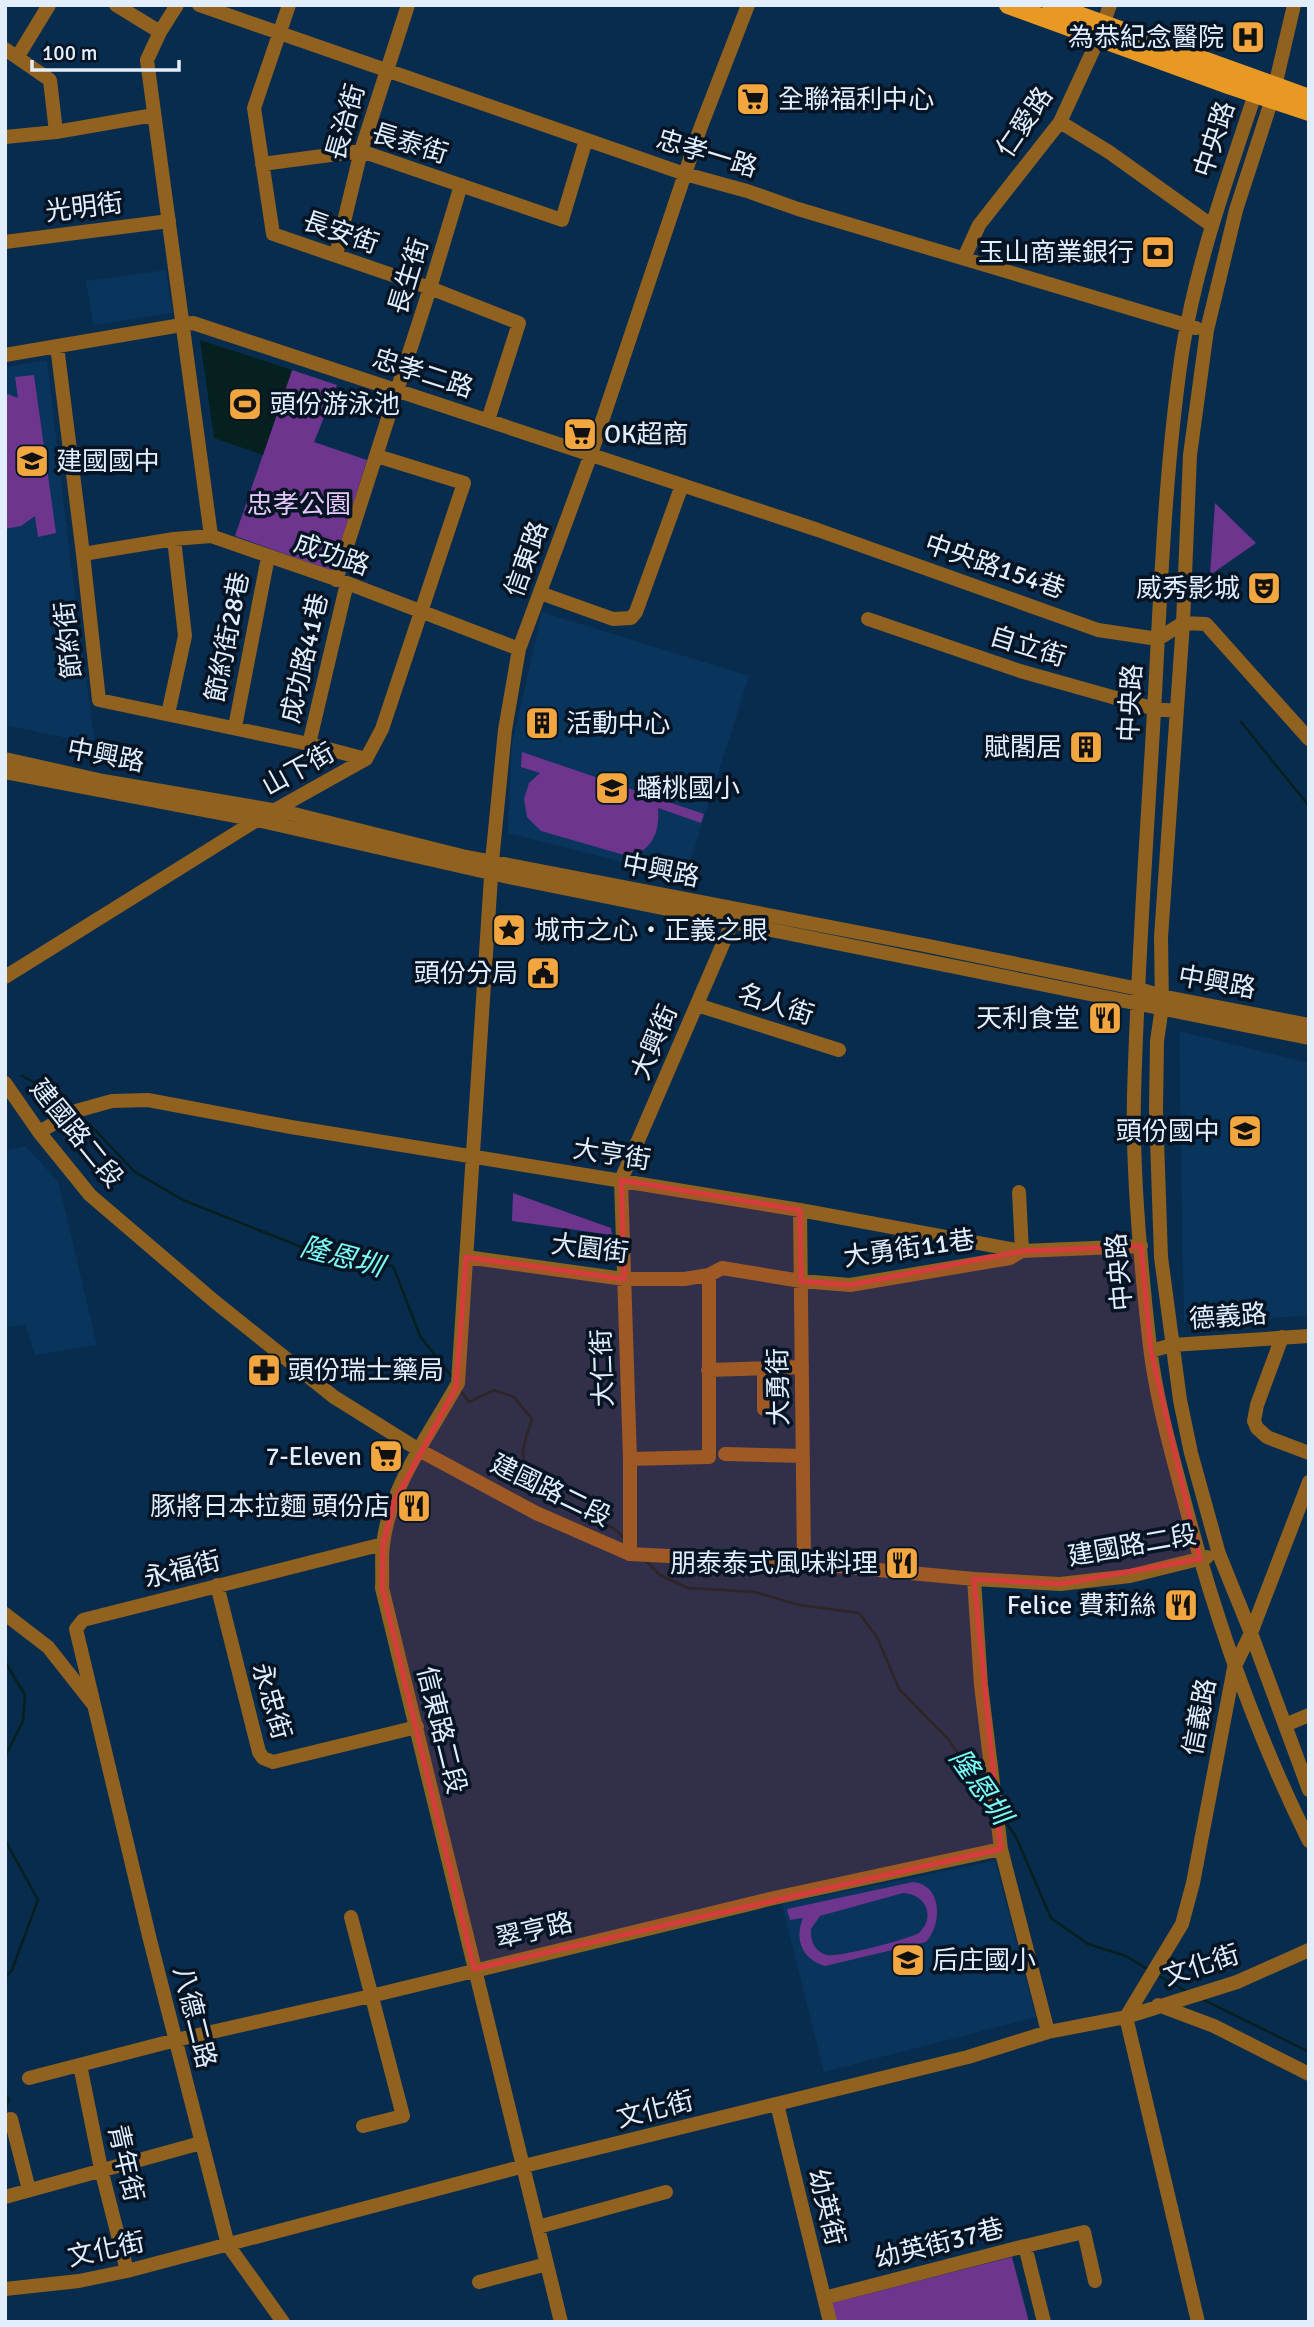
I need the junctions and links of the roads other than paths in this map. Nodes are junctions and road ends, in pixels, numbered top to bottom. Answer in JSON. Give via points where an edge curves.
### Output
{"nodes":[{"id":1,"x":49,"y":5,"type":"edge"},
{"id":2,"x":116,"y":5,"type":"edge"},
{"id":3,"x":177,"y":5,"type":"edge"},
{"id":4,"x":199,"y":5,"type":"edge"},
{"id":5,"x":289,"y":5,"type":"edge"},
{"id":6,"x":408,"y":5,"type":"edge"},
{"id":7,"x":748,"y":5,"type":"edge"},
{"id":8,"x":1008,"y":5,"type":"edge"},
{"id":9,"x":1051,"y":5,"type":"edge"},
{"id":10,"x":1110,"y":5,"type":"edge"},
{"id":11,"x":1294,"y":5,"type":"edge"},
{"id":12,"x":1101,"y":31,"type":"junction"},
{"id":13,"x":160,"y":32,"type":"junction"},
{"id":14,"x":280,"y":32,"type":"junction"},
{"id":15,"x":12,"y":52,"type":"edge"},
{"id":16,"x":386,"y":69,"type":"junction"},
{"id":17,"x":1267,"y":93,"type":"junction"},
{"id":18,"x":1309,"y":98,"type":"edge"},
{"id":19,"x":1309,"y":112,"type":"edge"},
{"id":20,"x":154,"y":116,"type":"junction"},
{"id":21,"x":1060,"y":122,"type":"junction"},
{"id":22,"x":56,"y":132,"type":"junction"},
{"id":23,"x":5,"y":137,"type":"edge"},
{"id":24,"x":586,"y":140,"type":"junction"},
{"id":25,"x":361,"y":151,"type":"junction"},
{"id":26,"x":262,"y":164,"type":"junction"},
{"id":27,"x":685,"y":174,"type":"junction"},
{"id":28,"x":461,"y":185,"type":"junction"},
{"id":29,"x":169,"y":221,"type":"junction"},
{"id":30,"x":1211,"y":225,"type":"junction"},
{"id":31,"x":5,"y":242,"type":"edge"},
{"id":32,"x":335,"y":255,"type":"junction"},
{"id":33,"x":964,"y":258,"type":"junction"},
{"id":34,"x":430,"y":288,"type":"junction"},
{"id":35,"x":183,"y":324,"type":"junction"},
{"id":36,"x":1188,"y":326,"type":"junction"},
{"id":37,"x":1207,"y":330,"type":"junction"},
{"id":38,"x":57,"y":346,"type":"junction"},
{"id":39,"x":5,"y":355,"type":"edge"},
{"id":40,"x":396,"y":390,"type":"junction"},
{"id":41,"x":488,"y":420,"type":"junction"},
{"id":42,"x":591,"y":454,"type":"junction"},
{"id":43,"x":377,"y":456,"type":"junction"},
{"id":44,"x":682,"y":485,"type":"junction"},
{"id":45,"x":818,"y":530,"type":"joint"},
{"id":46,"x":211,"y":536,"type":"junction"},
{"id":47,"x":174,"y":539,"type":"junction"},
{"id":48,"x":83,"y":554,"type":"junction"},
{"id":49,"x":268,"y":557,"type":"junction"},
{"id":50,"x":342,"y":582,"type":"junction"},
{"id":51,"x":540,"y":593,"type":"junction"},
{"id":52,"x":419,"y":611,"type":"junction"},
{"id":53,"x":868,"y":619,"type":"dead end"},
{"id":54,"x":1183,"y":623,"type":"junction"},
{"id":55,"x":1158,"y":639,"type":"junction"},
{"id":56,"x":519,"y":649,"type":"junction"},
{"id":57,"x":1154,"y":709,"type":"junction"},
{"id":58,"x":1175,"y":711,"type":"junction"},
{"id":59,"x":169,"y":714,"type":"junction"},
{"id":60,"x":235,"y":727,"type":"junction"},
{"id":61,"x":1309,"y":740,"type":"edge"},
{"id":62,"x":309,"y":744,"type":"junction"},
{"id":63,"x":5,"y":759,"type":"edge"},
{"id":64,"x":366,"y":759,"type":"junction"},
{"id":65,"x":5,"y":772,"type":"edge"},
{"id":66,"x":275,"y":810,"type":"junction"},
{"id":67,"x":257,"y":820,"type":"junction"},
{"id":68,"x":492,"y":867,"type":"junction"},
{"id":69,"x":732,"y":923,"type":"junction"},
{"id":70,"x":1013,"y":971,"type":"junction"},
{"id":71,"x":5,"y":977,"type":"edge"},
{"id":72,"x":1139,"y":989,"type":"junction"},
{"id":73,"x":1161,"y":1002,"type":"junction"},
{"id":74,"x":697,"y":1004,"type":"junction"},
{"id":75,"x":1138,"y":1006,"type":"junction"},
{"id":76,"x":1309,"y":1025,"type":"edge"},
{"id":77,"x":1309,"y":1038,"type":"edge"},
{"id":78,"x":839,"y":1049,"type":"dead end"},
{"id":79,"x":5,"y":1083,"type":"edge"},
{"id":80,"x":40,"y":1132,"type":"junction"},
{"id":81,"x":474,"y":1156,"type":"junction"},
{"id":82,"x":621,"y":1180,"type":"junction"},
{"id":83,"x":1019,"y":1192,"type":"dead end"},
{"id":84,"x":800,"y":1210,"type":"junction"},
{"id":85,"x":1142,"y":1246,"type":"junction"},
{"id":86,"x":1022,"y":1251,"type":"junction"},
{"id":87,"x":466,"y":1257,"type":"junction"},
{"id":88,"x":709,"y":1275,"type":"junction"},
{"id":89,"x":624,"y":1279,"type":"junction"},
{"id":90,"x":801,"y":1281,"type":"junction"},
{"id":91,"x":1309,"y":1336,"type":"edge"},
{"id":92,"x":1282,"y":1337,"type":"junction"},
{"id":93,"x":1172,"y":1345,"type":"junction"},
{"id":94,"x":1151,"y":1351,"type":"junction"},
{"id":95,"x":802,"y":1367,"type":"junction"},
{"id":96,"x":764,"y":1368,"type":"junction"},
{"id":97,"x":708,"y":1370,"type":"junction"},
{"id":98,"x":764,"y":1409,"type":"dead end"},
{"id":99,"x":419,"y":1450,"type":"junction"},
{"id":100,"x":1309,"y":1453,"type":"edge"},
{"id":101,"x":725,"y":1454,"type":"dead end"},
{"id":102,"x":803,"y":1456,"type":"junction"},
{"id":103,"x":630,"y":1459,"type":"junction"},
{"id":104,"x":1309,"y":1482,"type":"edge"},
{"id":105,"x":383,"y":1544,"type":"junction"},
{"id":106,"x":630,"y":1554,"type":"junction"},
{"id":107,"x":1219,"y":1554,"type":"junction"},
{"id":108,"x":1200,"y":1559,"type":"junction"},
{"id":109,"x":804,"y":1563,"type":"junction"},
{"id":110,"x":974,"y":1579,"type":"junction"},
{"id":111,"x":217,"y":1585,"type":"junction"},
{"id":112,"x":5,"y":1615,"type":"edge"},
{"id":113,"x":1251,"y":1633,"type":"junction"},
{"id":114,"x":1234,"y":1668,"type":"junction"},
{"id":115,"x":96,"y":1708,"type":"junction"},
{"id":116,"x":1309,"y":1715,"type":"edge"},
{"id":117,"x":1285,"y":1725,"type":"junction"},
{"id":118,"x":417,"y":1727,"type":"junction"},
{"id":119,"x":1309,"y":1790,"type":"edge"},
{"id":120,"x":1309,"y":1841,"type":"edge"},
{"id":121,"x":1001,"y":1849,"type":"junction"},
{"id":122,"x":351,"y":1917,"type":"dead end"},
{"id":123,"x":1309,"y":1950,"type":"edge"},
{"id":124,"x":474,"y":1969,"type":"junction"},
{"id":125,"x":371,"y":1996,"type":"junction"},
{"id":126,"x":1158,"y":2006,"type":"junction"},
{"id":127,"x":1126,"y":2017,"type":"junction"},
{"id":128,"x":1048,"y":2032,"type":"junction"},
{"id":129,"x":176,"y":2040,"type":"junction"},
{"id":130,"x":80,"y":2065,"type":"junction"},
{"id":131,"x":1305,"y":2072,"type":"edge"},
{"id":132,"x":29,"y":2078,"type":"dead end"},
{"id":133,"x":778,"y":2104,"type":"junction"},
{"id":134,"x":8,"y":2120,"type":"edge"},
{"id":135,"x":363,"y":2126,"type":"dead end"},
{"id":136,"x":201,"y":2143,"type":"junction"},
{"id":137,"x":524,"y":2166,"type":"junction"},
{"id":138,"x":101,"y":2169,"type":"junction"},
{"id":139,"x":29,"y":2190,"type":"junction"},
{"id":140,"x":666,"y":2192,"type":"dead end"},
{"id":141,"x":5,"y":2197,"type":"edge"},
{"id":142,"x":538,"y":2227,"type":"junction"},
{"id":143,"x":228,"y":2245,"type":"junction"},
{"id":144,"x":1025,"y":2246,"type":"junction"},
{"id":145,"x":547,"y":2264,"type":"junction"},
{"id":146,"x":127,"y":2271,"type":"junction"},
{"id":147,"x":1095,"y":2281,"type":"dead end"},
{"id":148,"x":478,"y":2282,"type":"dead end"},
{"id":149,"x":5,"y":2289,"type":"edge"},
{"id":150,"x":824,"y":2298,"type":"junction"},
{"id":151,"x":283,"y":2322,"type":"edge"},
{"id":152,"x":561,"y":2322,"type":"edge"},
{"id":153,"x":830,"y":2322,"type":"edge"},
{"id":154,"x":1044,"y":2322,"type":"edge"},
{"id":155,"x":1198,"y":2322,"type":"edge"}],
"edges":[{"from":1,"to":15,"type":"street"},
{"from":2,"to":13,"type":"street"},
{"from":3,"to":13,"type":"street"},
{"from":4,"to":14,"type":"street","name":"忠孝一路"},
{"from":5,"to":14,"type":"street","name":"長安街"},
{"from":6,"to":16,"type":"street","name":"長治街"},
{"from":7,"to":27,"type":"street","name":"信東路"},
{"from":8,"to":12,"type":"main road"},
{"from":9,"to":12,"type":"main road"},
{"from":10,"to":12,"type":"street","name":"仁愛路"},
{"from":11,"to":17,"type":"street"},
{"from":12,"to":17,"type":"main road"},
{"from":12,"to":21,"type":"street","name":"仁愛路"},
{"from":13,"to":20,"type":"street","via":[[147,60]]},
{"from":14,"to":16,"type":"street","name":"忠孝一路"},
{"from":14,"to":26,"type":"street","name":"長安街","via":[[254,108]]},
{"from":15,"to":22,"type":"street","via":[[50,80]]},
{"from":16,"to":24,"type":"street","name":"忠孝一路"},
{"from":16,"to":25,"type":"street","name":"長治街"},
{"from":17,"to":18,"type":"main road"},
{"from":17,"to":19,"type":"main road"},
{"from":17,"to":30,"type":"street","name":"中央路"},
{"from":17,"to":37,"type":"street","name":"中央路"},
{"from":20,"to":22,"type":"street"},
{"from":20,"to":29,"type":"street"},
{"from":21,"to":30,"type":"street"},
{"from":21,"to":33,"type":"street","name":"仁愛路","via":[[979,225]]},
{"from":22,"to":23,"type":"street"},
{"from":24,"to":27,"type":"street","name":"忠孝一路"},
{"from":24,"to":28,"type":"street","name":"長泰街","via":[[562,220]]},
{"from":25,"to":26,"type":"street","name":"長泰街"},
{"from":25,"to":28,"type":"street","name":"長泰街"},
{"from":25,"to":32,"type":"street","name":"長治街"},
{"from":26,"to":32,"type":"street","name":"長安街","via":[[273,234]]},
{"from":27,"to":33,"type":"street","name":"忠孝一路"},
{"from":27,"to":42,"type":"street","name":"信東路"},
{"from":28,"to":34,"type":"street","name":"長生街"},
{"from":29,"to":31,"type":"street","name":"光明街"},
{"from":29,"to":35,"type":"street"},
{"from":30,"to":36,"type":"street","name":"中央路"},
{"from":32,"to":34,"type":"street","name":"長安街"},
{"from":33,"to":36,"type":"street","name":"忠孝一路"},
{"from":34,"to":40,"type":"street","name":"長生街"},
{"from":34,"to":41,"type":"street","name":"長安街","via":[[519,323]]},
{"from":35,"to":38,"type":"street","name":"忠孝二路"},
{"from":35,"to":40,"type":"street","name":"忠孝二路","via":[[193,323]]},
{"from":35,"to":46,"type":"street"},
{"from":36,"to":37,"type":"street","name":"忠孝一路"},
{"from":36,"to":55,"type":"street","name":"中央路","via":[[1169,466]]},
{"from":37,"to":54,"type":"street","name":"中央路","via":[[1190,455]]},
{"from":38,"to":39,"type":"street","name":"忠孝二路"},
{"from":38,"to":48,"type":"street","name":"節約街"},
{"from":40,"to":41,"type":"street","name":"忠孝二路"},
{"from":40,"to":43,"type":"street","name":"長生街"},
{"from":41,"to":42,"type":"street","name":"忠孝二路"},
{"from":42,"to":44,"type":"street","name":"忠孝二路"},
{"from":42,"to":51,"type":"street","name":"信東路"},
{"from":43,"to":50,"type":"street","name":"長生街"},
{"from":43,"to":52,"type":"street","name":"山下街","via":[[464,483]]},
{"from":44,"to":45,"type":"street","name":"忠孝二路"},
{"from":44,"to":51,"type":"street","via":[[631,618],[613,620]]},
{"from":45,"to":55,"type":"street","name":"中央路154巷","via":[[1098,629]]},
{"from":46,"to":47,"type":"street","name":"成功路"},
{"from":46,"to":49,"type":"street","name":"成功路"},
{"from":47,"to":48,"type":"street","name":"成功路"},
{"from":47,"to":59,"type":"street","via":[[185,636]]},
{"from":48,"to":59,"type":"street","name":"節約街","via":[[99,700]]},
{"from":49,"to":50,"type":"street","name":"成功路"},
{"from":49,"to":60,"type":"street","name":"節約街28巷"},
{"from":50,"to":52,"type":"street","name":"成功路"},
{"from":50,"to":62,"type":"street","name":"成功路41巷"},
{"from":51,"to":56,"type":"street","name":"信東路"},
{"from":52,"to":56,"type":"street","name":"成功路"},
{"from":52,"to":64,"type":"street","name":"山下街","via":[[382,729]]},
{"from":53,"to":57,"type":"street","name":"自立街","via":[[1020,671]]},
{"from":54,"to":55,"type":"street"},
{"from":54,"to":58,"type":"street","name":"中央路"},
{"from":54,"to":61,"type":"street","via":[[1206,624]]},
{"from":55,"to":57,"type":"street","name":"中央路"},
{"from":56,"to":68,"type":"street","name":"信東路","via":[[505,730]]},
{"from":57,"to":58,"type":"street","name":"自立街"},
{"from":57,"to":72,"type":"street","name":"中央路"},
{"from":58,"to":73,"type":"street","name":"中央路"},
{"from":59,"to":60,"type":"street","name":"節約街"},
{"from":60,"to":62,"type":"street","name":"節約街"},
{"from":62,"to":64,"type":"street","name":"節約街"},
{"from":63,"to":66,"type":"street","name":"中興路"},
{"from":64,"to":66,"type":"street","name":"山下街"},
{"from":65,"to":67,"type":"street","name":"中興路"},
{"from":66,"to":67,"type":"street","name":"山下街"},
{"from":66,"to":68,"type":"street","name":"中興路"},
{"from":67,"to":68,"type":"street","name":"中興路"},
{"from":67,"to":71,"type":"street","name":"山下街"},
{"from":68,"to":69,"type":"street","name":"中興路"},
{"from":68,"to":70,"type":"street","name":"中興路"},
{"from":68,"to":81,"type":"street","name":"信東路"},
{"from":69,"to":70,"type":"street","name":"中興路"},
{"from":69,"to":74,"type":"street","name":"大興街"},
{"from":70,"to":72,"type":"street","name":"中興路"},
{"from":70,"to":75,"type":"street","name":"中興路"},
{"from":72,"to":73,"type":"street","name":"中興路"},
{"from":72,"to":75,"type":"street","name":"中央路"},
{"from":73,"to":75,"type":"street","name":"中興路"},
{"from":73,"to":76,"type":"street","name":"中興路"},
{"from":73,"to":77,"type":"street","name":"中興路"},
{"from":73,"to":93,"type":"street","name":"中央路","via":[[1156,1157],[1160,1257]]},
{"from":74,"to":78,"type":"street","name":"名人街"},
{"from":74,"to":82,"type":"street","name":"大興街"},
{"from":75,"to":85,"type":"street","name":"中央路","via":[[1134,1097]]},
{"from":79,"to":80,"type":"street","name":"建國路二段"},
{"from":80,"to":81,"type":"street","name":"大亨街","via":[[73,1113],[112,1101],[148,1100]]},
{"from":80,"to":99,"type":"street","name":"建國路二段","via":[[90,1195],[214,1301],[334,1396]]},
{"from":81,"to":82,"type":"street","name":"大亨街"},
{"from":81,"to":87,"type":"street","name":"信東路二段"},
{"from":82,"to":84,"type":"street","name":"大亨街"},
{"from":82,"to":89,"type":"street","name":"大仁街"},
{"from":83,"to":86,"type":"street"},
{"from":84,"to":86,"type":"street","name":"大亨街"},
{"from":84,"to":90,"type":"street","name":"大勇街"},
{"from":85,"to":86,"type":"street","name":"大亨街"},
{"from":85,"to":94,"type":"street","name":"中央路"},
{"from":86,"to":90,"type":"street","name":"大勇街11巷","via":[[1010,1258],[850,1285]]},
{"from":87,"to":89,"type":"street","name":"大園街"},
{"from":87,"to":99,"type":"street","name":"信東路二段","via":[[457,1385]]},
{"from":88,"to":89,"type":"street","name":"大園街"},
{"from":88,"to":90,"type":"street","name":"大勇街11巷","via":[[722,1268]]},
{"from":88,"to":97,"type":"street"},
{"from":89,"to":103,"type":"street","name":"大仁街"},
{"from":90,"to":95,"type":"street","name":"大勇街"},
{"from":91,"to":92,"type":"street","name":"德義路"},
{"from":92,"to":93,"type":"street","name":"德義路"},
{"from":92,"to":100,"type":"street","via":[[1254,1421],[1267,1437]]},
{"from":93,"to":94,"type":"street","name":"德義路"},
{"from":93,"to":107,"type":"street","name":"中央路","via":[[1191,1453]]},
{"from":94,"to":108,"type":"street","name":"中央路","via":[[1172,1456]]},
{"from":95,"to":96,"type":"street"},
{"from":95,"to":102,"type":"street","name":"大勇街"},
{"from":96,"to":97,"type":"street"},
{"from":96,"to":98,"type":"street"},
{"from":97,"to":103,"type":"street","via":[[709,1457]]},
{"from":99,"to":105,"type":"street","name":"信東路二段","via":[[394,1502]]},
{"from":99,"to":106,"type":"street","name":"建國路二段","via":[[536,1513]]},
{"from":101,"to":102,"type":"street"},
{"from":102,"to":109,"type":"street","name":"大勇街"},
{"from":103,"to":106,"type":"street","name":"大仁街"},
{"from":104,"to":113,"type":"street","name":"信義路"},
{"from":105,"to":111,"type":"street","name":"永福街"},
{"from":105,"to":118,"type":"street","name":"信東路二段","via":[[382,1588]]},
{"from":106,"to":109,"type":"street","name":"建國路二段"},
{"from":107,"to":108,"type":"street","name":"建國路二段"},
{"from":107,"to":113,"type":"street","name":"中央路"},
{"from":108,"to":110,"type":"street","name":"建國路二段","via":[[1130,1576],[1060,1584]]},
{"from":108,"to":114,"type":"street","name":"中央路"},
{"from":109,"to":110,"type":"street","name":"建國路二段"},
{"from":110,"to":121,"type":"street"},
{"from":111,"to":115,"type":"street","name":"永福街","via":[[83,1620],[76,1629]]},
{"from":111,"to":118,"type":"street","name":"永忠街","via":[[263,1758],[273,1762]]},
{"from":112,"to":115,"type":"street","via":[[48,1647]]},
{"from":113,"to":114,"type":"street","name":"信義路"},
{"from":113,"to":117,"type":"street","name":"中央路"},
{"from":114,"to":120,"type":"street","name":"中央路"},
{"from":114,"to":127,"type":"street","name":"信義路","via":[[1182,1924]]},
{"from":115,"to":129,"type":"street","name":"八德二路"},
{"from":116,"to":117,"type":"street"},
{"from":117,"to":119,"type":"street","name":"中央路"},
{"from":118,"to":124,"type":"street","name":"信東路二段"},
{"from":121,"to":124,"type":"street","name":"翠亨路"},
{"from":121,"to":128,"type":"street"},
{"from":122,"to":125,"type":"street"},
{"from":123,"to":126,"type":"street","name":"文化街","via":[[1237,1982]]},
{"from":124,"to":125,"type":"street","name":"翠亨路"},
{"from":124,"to":137,"type":"street","name":"信東路二段"},
{"from":125,"to":129,"type":"street","name":"翠亨路"},
{"from":125,"to":135,"type":"street","via":[[402,2116]]},
{"from":126,"to":127,"type":"street","name":"文化街"},
{"from":126,"to":131,"type":"street","via":[[1214,2026]]},
{"from":127,"to":128,"type":"street","name":"文化街"},
{"from":127,"to":155,"type":"street"},
{"from":128,"to":133,"type":"street","name":"文化街","via":[[968,2057]]},
{"from":129,"to":130,"type":"street","name":"翠亨路"},
{"from":129,"to":136,"type":"street","name":"八德二路"},
{"from":130,"to":132,"type":"street","name":"翠亨路"},
{"from":130,"to":138,"type":"street","name":"青年街"},
{"from":133,"to":137,"type":"street","name":"文化街"},
{"from":133,"to":150,"type":"street","name":"幼英街"},
{"from":134,"to":139,"type":"street"},
{"from":136,"to":138,"type":"street"},
{"from":136,"to":143,"type":"street","name":"八德二路"},
{"from":137,"to":142,"type":"street","name":"信東路二段"},
{"from":137,"to":143,"type":"street","name":"文化街"},
{"from":138,"to":139,"type":"street"},
{"from":138,"to":146,"type":"street","name":"青年街"},
{"from":139,"to":141,"type":"street"},
{"from":140,"to":142,"type":"street"},
{"from":142,"to":145,"type":"street","name":"信東路二段"},
{"from":143,"to":146,"type":"street","name":"文化街"},
{"from":143,"to":151,"type":"street","name":"八德二路"},
{"from":144,"to":147,"type":"street","name":"幼英街37巷","via":[[1084,2232]]},
{"from":144,"to":150,"type":"street","name":"幼英街37巷"},
{"from":144,"to":154,"type":"street"},
{"from":145,"to":148,"type":"street"},
{"from":145,"to":152,"type":"street","name":"信東路二段"},
{"from":146,"to":149,"type":"street","name":"文化街"},
{"from":150,"to":153,"type":"street","name":"幼英街"}]}
